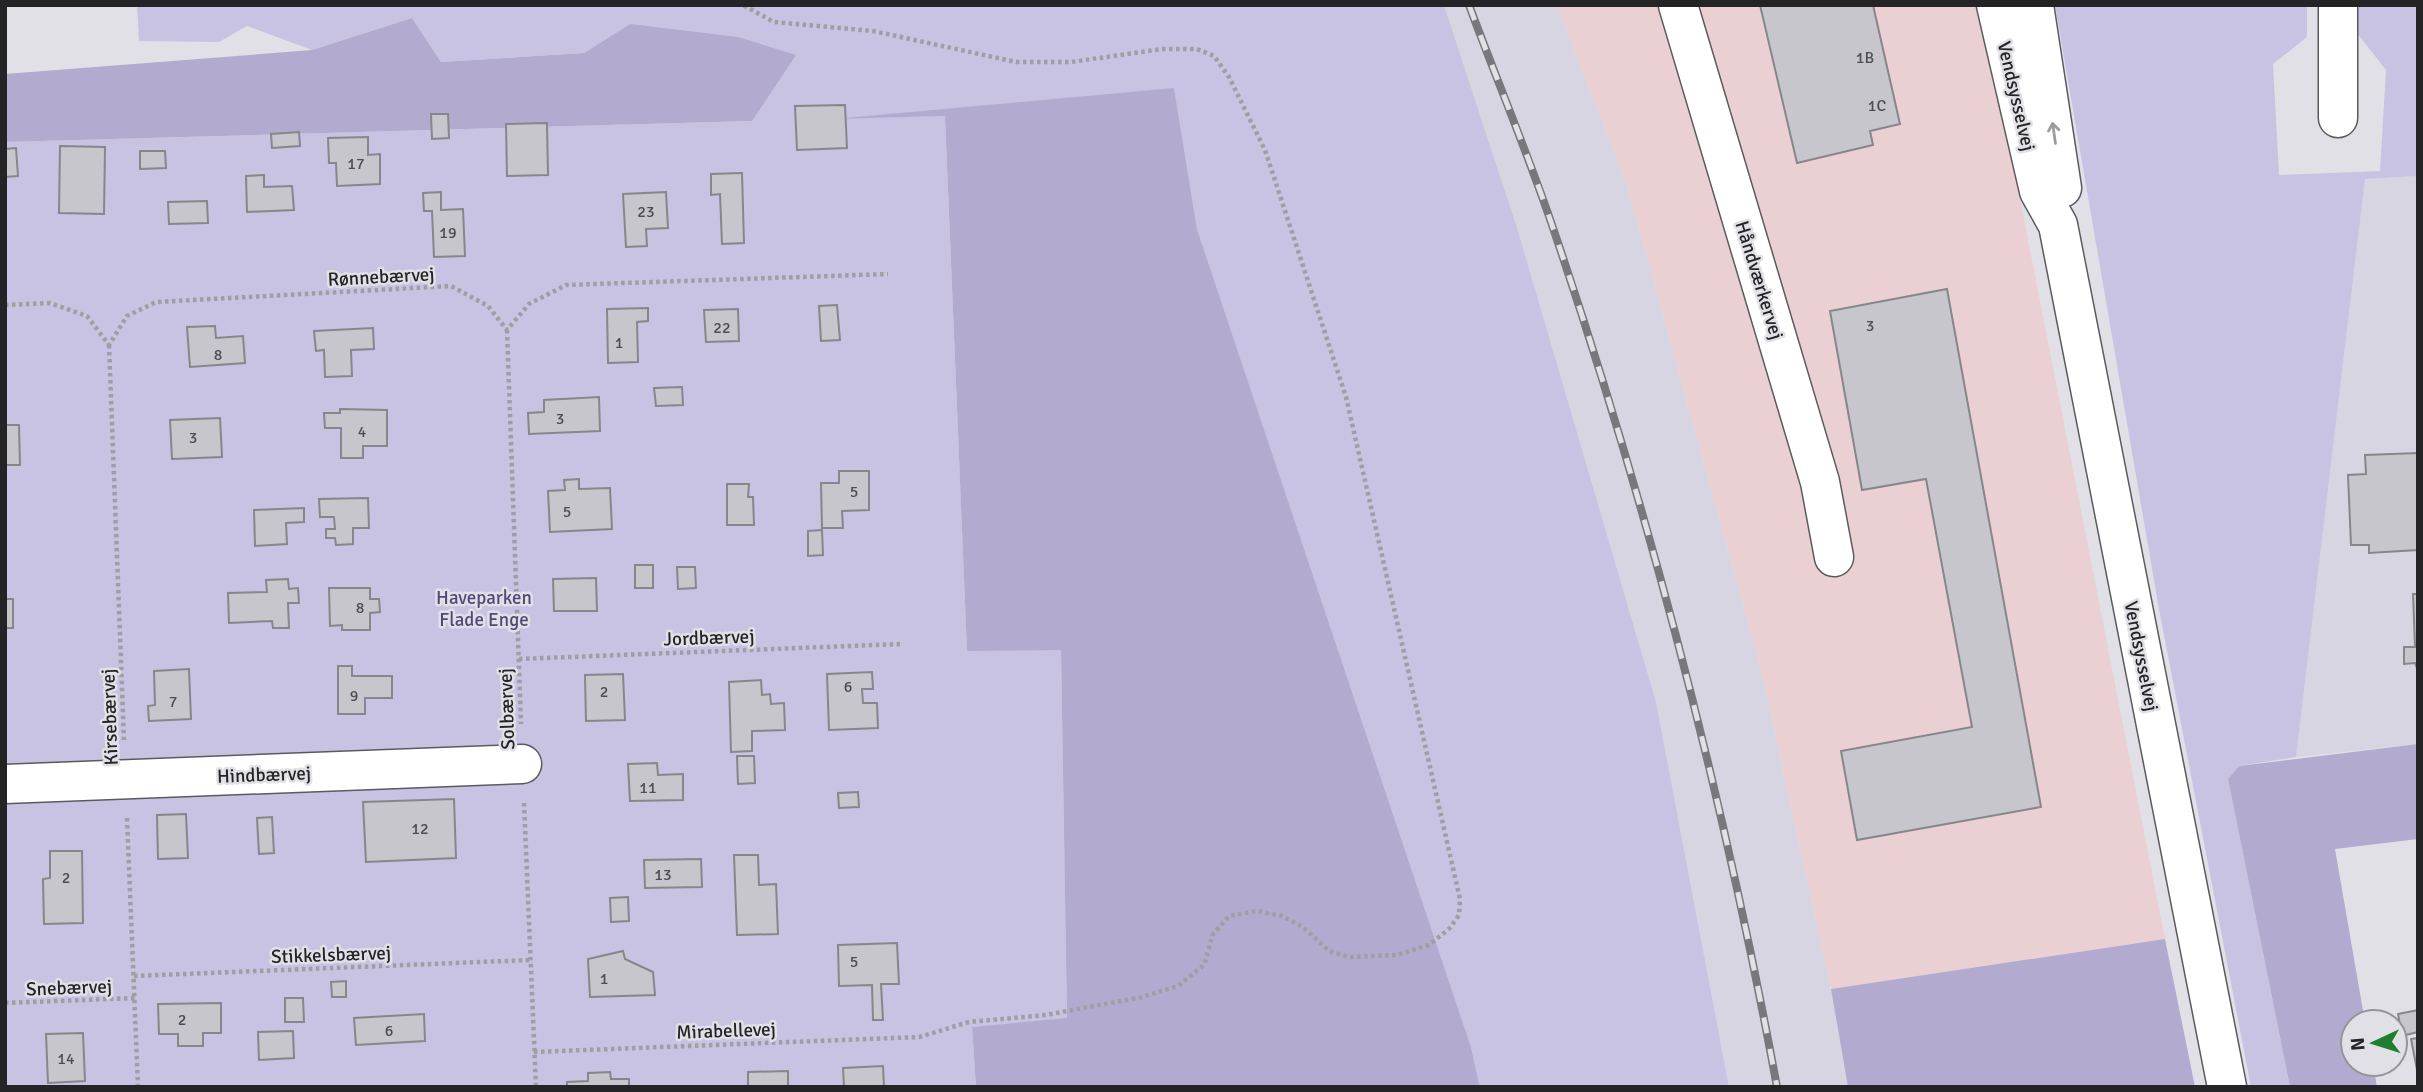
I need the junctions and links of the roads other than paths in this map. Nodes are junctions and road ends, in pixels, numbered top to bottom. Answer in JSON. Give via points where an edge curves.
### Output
{"nodes":[{"id":1,"x":1678,"y":5,"type":"edge"},
{"id":2,"x":1996,"y":5,"type":"edge"},
{"id":3,"x":2034,"y":5,"type":"edge"},
{"id":4,"x":2338,"y":5,"type":"edge"},
{"id":5,"x":2337,"y":118,"type":"dead end"},
{"id":6,"x":2058,"y":225,"type":"junction"},
{"id":7,"x":1834,"y":556,"type":"dead end"},
{"id":8,"x":522,"y":764,"type":"road end"},
{"id":9,"x":5,"y":784,"type":"edge"},
{"id":10,"x":2227,"y":1087,"type":"edge"}],
"edges":[{"from":1,"to":7,"type":"street","name":"Håndværkervej","via":[[1820,482]]},
{"from":2,"to":6,"type":"street","name":"Vendsysselvej","via":[[2039,191]]},
{"from":6,"to":3,"type":"street","name":"Vendsysselvej","one_way":true,"via":[[2062,191]]},
{"from":4,"to":5,"type":"street"},
{"from":6,"to":10,"type":"street","name":"Vendsysselvej"},
{"from":8,"to":9,"type":"street","name":"Hindbærvej"}]}
